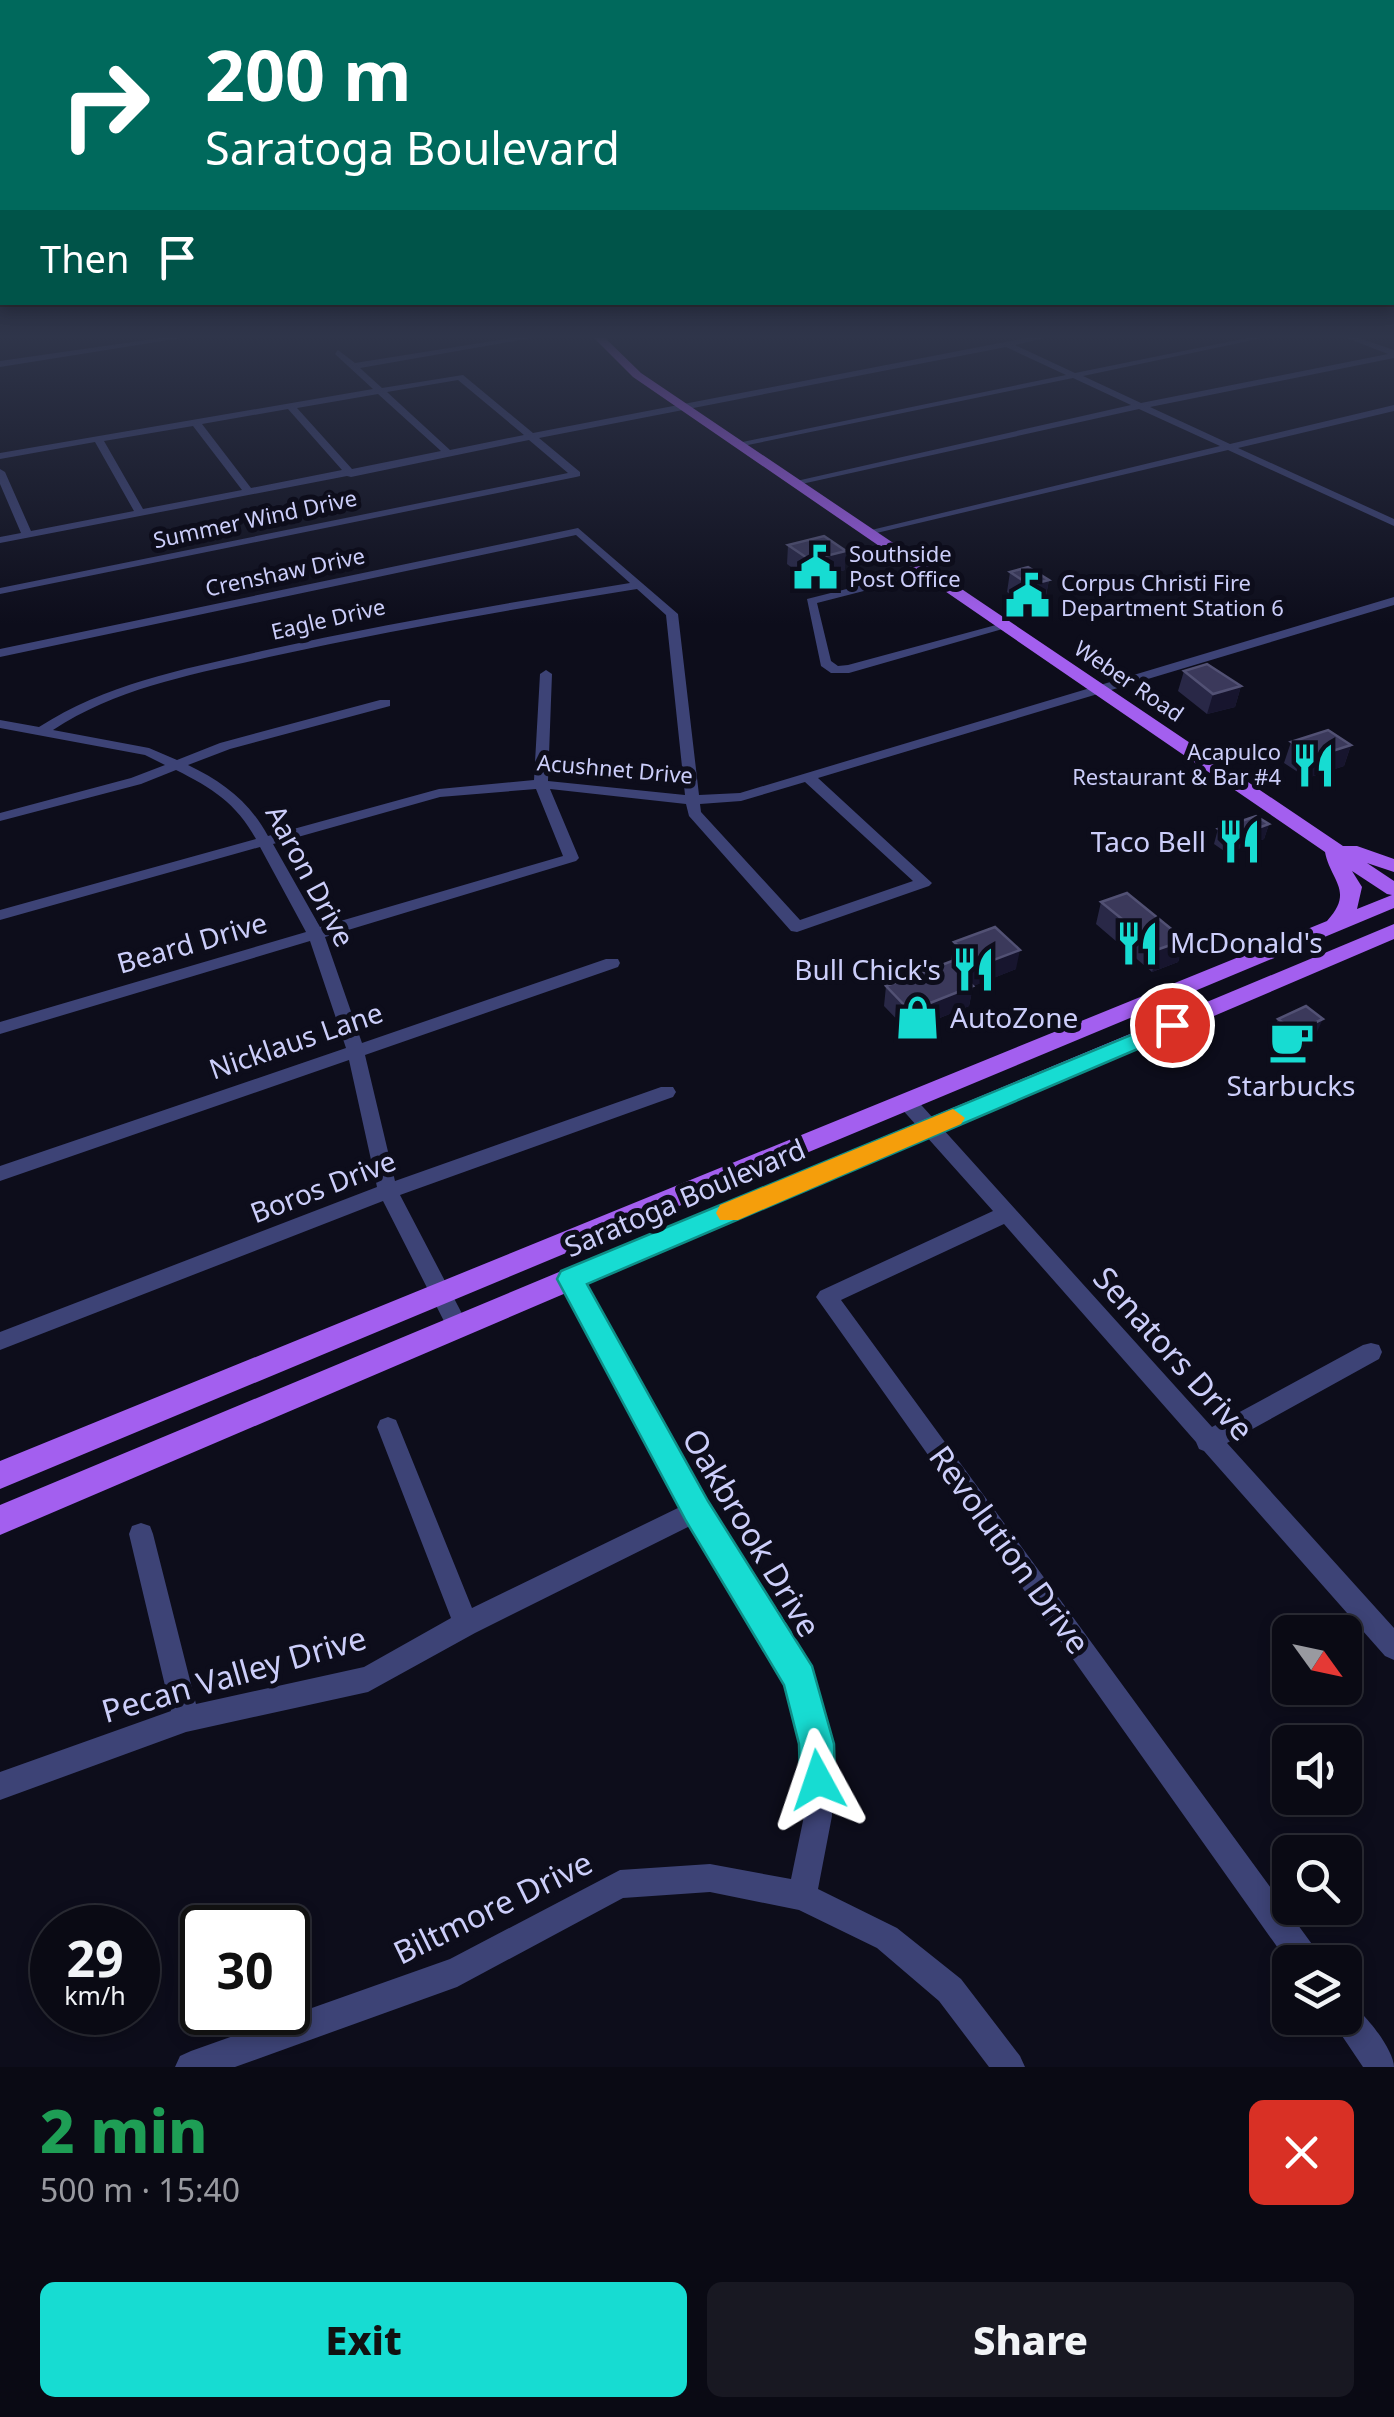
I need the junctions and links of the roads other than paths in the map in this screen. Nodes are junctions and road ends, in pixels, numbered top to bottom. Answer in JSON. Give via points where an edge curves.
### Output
{"nodes":[{"id":1,"x":141,"y":431,"type":"edge"},
{"id":2,"x":202,"y":431,"type":"edge"},
{"id":3,"x":313,"y":431,"type":"edge"},
{"id":4,"x":424,"y":431,"type":"edge"},
{"id":5,"x":528,"y":431,"type":"edge"},
{"id":6,"x":550,"y":431,"type":"edge"},
{"id":7,"x":720,"y":431,"type":"edge"},
{"id":8,"x":799,"y":431,"type":"edge"},
{"id":9,"x":1025,"y":431,"type":"edge"},
{"id":10,"x":1197,"y":431,"type":"edge"},
{"id":11,"x":1296,"y":431,"type":"edge"},
{"id":12,"x":532,"y":435,"type":"junction"},
{"id":13,"x":98,"y":439,"type":"junction"},
{"id":14,"x":738,"y":444,"type":"junction"},
{"id":15,"x":1231,"y":447,"type":"junction"},
{"id":16,"x":449,"y":454,"type":"junction"},
{"id":17,"x":0,"y":456,"type":"edge"},
{"id":18,"x":0,"y":472,"type":"edge"},
{"id":19,"x":351,"y":474,"type":"junction"},
{"id":20,"x":797,"y":482,"type":"junction"},
{"id":21,"x":250,"y":493,"type":"junction"},
{"id":22,"x":141,"y":514,"type":"junction"},
{"id":23,"x":1394,"y":523,"type":"edge"},
{"id":24,"x":868,"y":532,"type":"junction"},
{"id":25,"x":27,"y":535,"type":"junction"},
{"id":26,"x":0,"y":540,"type":"edge"},
{"id":27,"x":926,"y":572,"type":"junction"},
{"id":28,"x":638,"y":585,"type":"junction"},
{"id":29,"x":0,"y":591,"type":"edge"},
{"id":30,"x":1394,"y":601,"type":"edge"},
{"id":31,"x":1007,"y":626,"type":"junction"},
{"id":32,"x":0,"y":653,"type":"edge"},
{"id":33,"x":546,"y":674,"type":"dead end"},
{"id":34,"x":1102,"y":690,"type":"junction"},
{"id":35,"x":385,"y":703,"type":"dead end"},
{"id":36,"x":0,"y":724,"type":"edge"},
{"id":37,"x":40,"y":733,"type":"junction"},
{"id":38,"x":179,"y":764,"type":"junction"},
{"id":39,"x":810,"y":779,"type":"junction"},
{"id":40,"x":541,"y":784,"type":"junction"},
{"id":41,"x":692,"y":800,"type":"junction"},
{"id":42,"x":0,"y":817,"type":"edge"},
{"id":43,"x":266,"y":840,"type":"junction"},
{"id":44,"x":1321,"y":840,"type":"junction"},
{"id":45,"x":1394,"y":866,"type":"edge"},
{"id":46,"x":1394,"y":890,"type":"edge"},
{"id":47,"x":1394,"y":902,"type":"edge"},
{"id":48,"x":0,"y":915,"type":"edge"},
{"id":49,"x":1332,"y":927,"type":"junction"},
{"id":50,"x":1394,"y":931,"type":"edge"},
{"id":51,"x":316,"y":935,"type":"junction"},
{"id":52,"x":1394,"y":942,"type":"edge"},
{"id":53,"x":1360,"y":946,"type":"junction"},
{"id":54,"x":612,"y":962,"type":"dead end"},
{"id":55,"x":0,"y":1028,"type":"edge"},
{"id":56,"x":355,"y":1049,"type":"junction"},
{"id":57,"x":667,"y":1092,"type":"dead end"},
{"id":58,"x":907,"y":1102,"type":"junction"},
{"id":59,"x":929,"y":1128,"type":"junction"},
{"id":60,"x":0,"y":1174,"type":"edge"},
{"id":61,"x":388,"y":1191,"type":"junction"},
{"id":62,"x":1006,"y":1214,"type":"junction"},
{"id":63,"x":570,"y":1279,"type":"junction"},
{"id":64,"x":442,"y":1293,"type":"junction"},
{"id":65,"x":458,"y":1327,"type":"junction"},
{"id":66,"x":0,"y":1341,"type":"edge"},
{"id":67,"x":1372,"y":1352,"type":"dead end"},
{"id":68,"x":388,"y":1427,"type":"dead end"},
{"id":69,"x":1207,"y":1442,"type":"junction"},
{"id":70,"x":0,"y":1475,"type":"edge"},
{"id":71,"x":697,"y":1511,"type":"junction"},
{"id":72,"x":0,"y":1520,"type":"edge"},
{"id":73,"x":140,"y":1534,"type":"dead end"},
{"id":74,"x":466,"y":1624,"type":"junction"},
{"id":75,"x":1394,"y":1647,"type":"edge"},
{"id":76,"x":186,"y":1719,"type":"junction"},
{"id":77,"x":0,"y":1786,"type":"edge"},
{"id":78,"x":802,"y":1896,"type":"junction"},
{"id":79,"x":1294,"y":1945,"type":"edge"},
{"id":80,"x":1359,"y":2035,"type":"edge"},
{"id":81,"x":192,"y":2067,"type":"edge"},
{"id":82,"x":1009,"y":2067,"type":"edge"},
{"id":83,"x":1382,"y":2067,"type":"edge"}],
"edges":[{"from":1,"to":13,"type":"street"},
{"from":2,"to":21,"type":"street"},
{"from":3,"to":19,"type":"street"},
{"from":4,"to":16,"type":"street"},
{"from":5,"to":12,"type":"street"},
{"from":6,"to":12,"type":"street"},
{"from":7,"to":14,"type":"main road","name":"Weber Road"},
{"from":8,"to":14,"type":"street"},
{"from":9,"to":20,"type":"street"},
{"from":10,"to":15,"type":"street"},
{"from":11,"to":15,"type":"street"},
{"from":12,"to":16,"type":"street"},
{"from":12,"to":29,"type":"street","name":"Summer Wind Drive","via":[[576,474]]},
{"from":13,"to":17,"type":"street"},
{"from":13,"to":22,"type":"street"},
{"from":14,"to":20,"type":"main road","name":"Weber Road"},
{"from":15,"to":23,"type":"street"},
{"from":15,"to":24,"type":"street"},
{"from":16,"to":19,"type":"street"},
{"from":18,"to":25,"type":"street"},
{"from":19,"to":21,"type":"street"},
{"from":20,"to":24,"type":"main road","name":"Weber Road"},
{"from":21,"to":22,"type":"street"},
{"from":22,"to":25,"type":"street"},
{"from":24,"to":27,"type":"main road","name":"Weber Road"},
{"from":25,"to":26,"type":"street"},
{"from":27,"to":31,"type":"main road","name":"Weber Road"},
{"from":27,"to":31,"type":"street","via":[[811,600],[825,664],[835,670]]},
{"from":28,"to":32,"type":"street","name":"Crenshaw Drive","via":[[578,531]]},
{"from":28,"to":37,"type":"street","name":"Eagle Drive","via":[[400,623],[126,687],[70,710]]},
{"from":28,"to":41,"type":"street","via":[[672,614]]},
{"from":30,"to":34,"type":"street","name":"Acushnet Drive"},
{"from":31,"to":34,"type":"main road","name":"Weber Road"},
{"from":33,"to":40,"type":"street"},
{"from":34,"to":39,"type":"street","name":"Acushnet Drive"},
{"from":34,"to":44,"type":"main road","name":"Weber Road"},
{"from":35,"to":38,"type":"street"},
{"from":36,"to":37,"type":"street","name":"Aaron Drive"},
{"from":37,"to":38,"type":"street","name":"Aaron Drive","via":[[120,744]]},
{"from":38,"to":42,"type":"street"},
{"from":38,"to":43,"type":"street","name":"Aaron Drive","via":[[234,800]]},
{"from":39,"to":41,"type":"street","name":"Acushnet Drive","via":[[741,797]]},
{"from":39,"to":41,"type":"street","via":[[924,883],[798,927],[698,822]]},
{"from":40,"to":41,"type":"street","name":"Acushnet Drive"},
{"from":40,"to":43,"type":"street","name":"Acushnet Drive","via":[[439,794]]},
{"from":40,"to":51,"type":"street","name":"Beard Drive","via":[[571,858]]},
{"from":43,"to":48,"type":"street","name":"Acushnet Drive"},
{"from":43,"to":51,"type":"street","name":"Aaron Drive"},
{"from":44,"to":45,"type":"main road"},
{"from":44,"to":46,"type":"main road","name":"Weber Road"},
{"from":44,"to":49,"type":"main road","via":[[1352,887],[1346,913]]},
{"from":47,"to":49,"type":"main road","name":"Saratoga Boulevard"},
{"from":49,"to":58,"type":"main road","name":"Saratoga Boulevard"},
{"from":50,"to":53,"type":"main road","name":"Saratoga Boulevard"},
{"from":51,"to":55,"type":"street","name":"Beard Drive"},
{"from":51,"to":56,"type":"street","name":"Aaron Drive"},
{"from":52,"to":53,"type":"main road"},
{"from":53,"to":59,"type":"main road","name":"Saratoga Boulevard"},
{"from":54,"to":56,"type":"street","name":"Nicklaus Lane"},
{"from":56,"to":60,"type":"street","name":"Nicklaus Lane"},
{"from":56,"to":61,"type":"street","name":"Aaron Drive"},
{"from":57,"to":61,"type":"street","name":"Boros Drive"},
{"from":58,"to":59,"type":"street","name":"Senators Drive"},
{"from":58,"to":64,"type":"main road","name":"Saratoga Boulevard"},
{"from":59,"to":62,"type":"street","name":"Senators Drive"},
{"from":59,"to":63,"type":"main road","name":"Saratoga Boulevard"},
{"from":61,"to":64,"type":"street","name":"Aaron Drive"},
{"from":61,"to":66,"type":"street","name":"Boros Drive"},
{"from":62,"to":69,"type":"street","name":"Senators Drive"},
{"from":62,"to":79,"type":"street","name":"Revolution Drive","via":[[827,1297]]},
{"from":63,"to":65,"type":"main road","name":"Saratoga Boulevard"},
{"from":63,"to":71,"type":"street","name":"Oakbrook Drive"},
{"from":64,"to":65,"type":"street","name":"Aaron Drive"},
{"from":64,"to":70,"type":"main road","name":"Saratoga Boulevard"},
{"from":65,"to":72,"type":"main road","name":"Saratoga Boulevard"},
{"from":67,"to":69,"type":"street"},
{"from":68,"to":74,"type":"street"},
{"from":69,"to":75,"type":"street","name":"Senators Drive"},
{"from":71,"to":74,"type":"street","name":"Pecan Valley Drive"},
{"from":71,"to":78,"type":"street","name":"Oakbrook Drive","via":[[800,1678],[816,1744],[818,1816]]},
{"from":73,"to":76,"type":"street"},
{"from":74,"to":76,"type":"street","name":"Pecan Valley Drive","via":[[368,1679]]},
{"from":76,"to":77,"type":"street","name":"Pecan Valley Drive"},
{"from":78,"to":81,"type":"street","name":"Biltmore Drive","via":[[710,1878],[620,1884],[456,1972]]},
{"from":78,"to":82,"type":"street","name":"Biltmore Drive","via":[[887,1938],[950,1990]]},
{"from":80,"to":83,"type":"street"}]}
